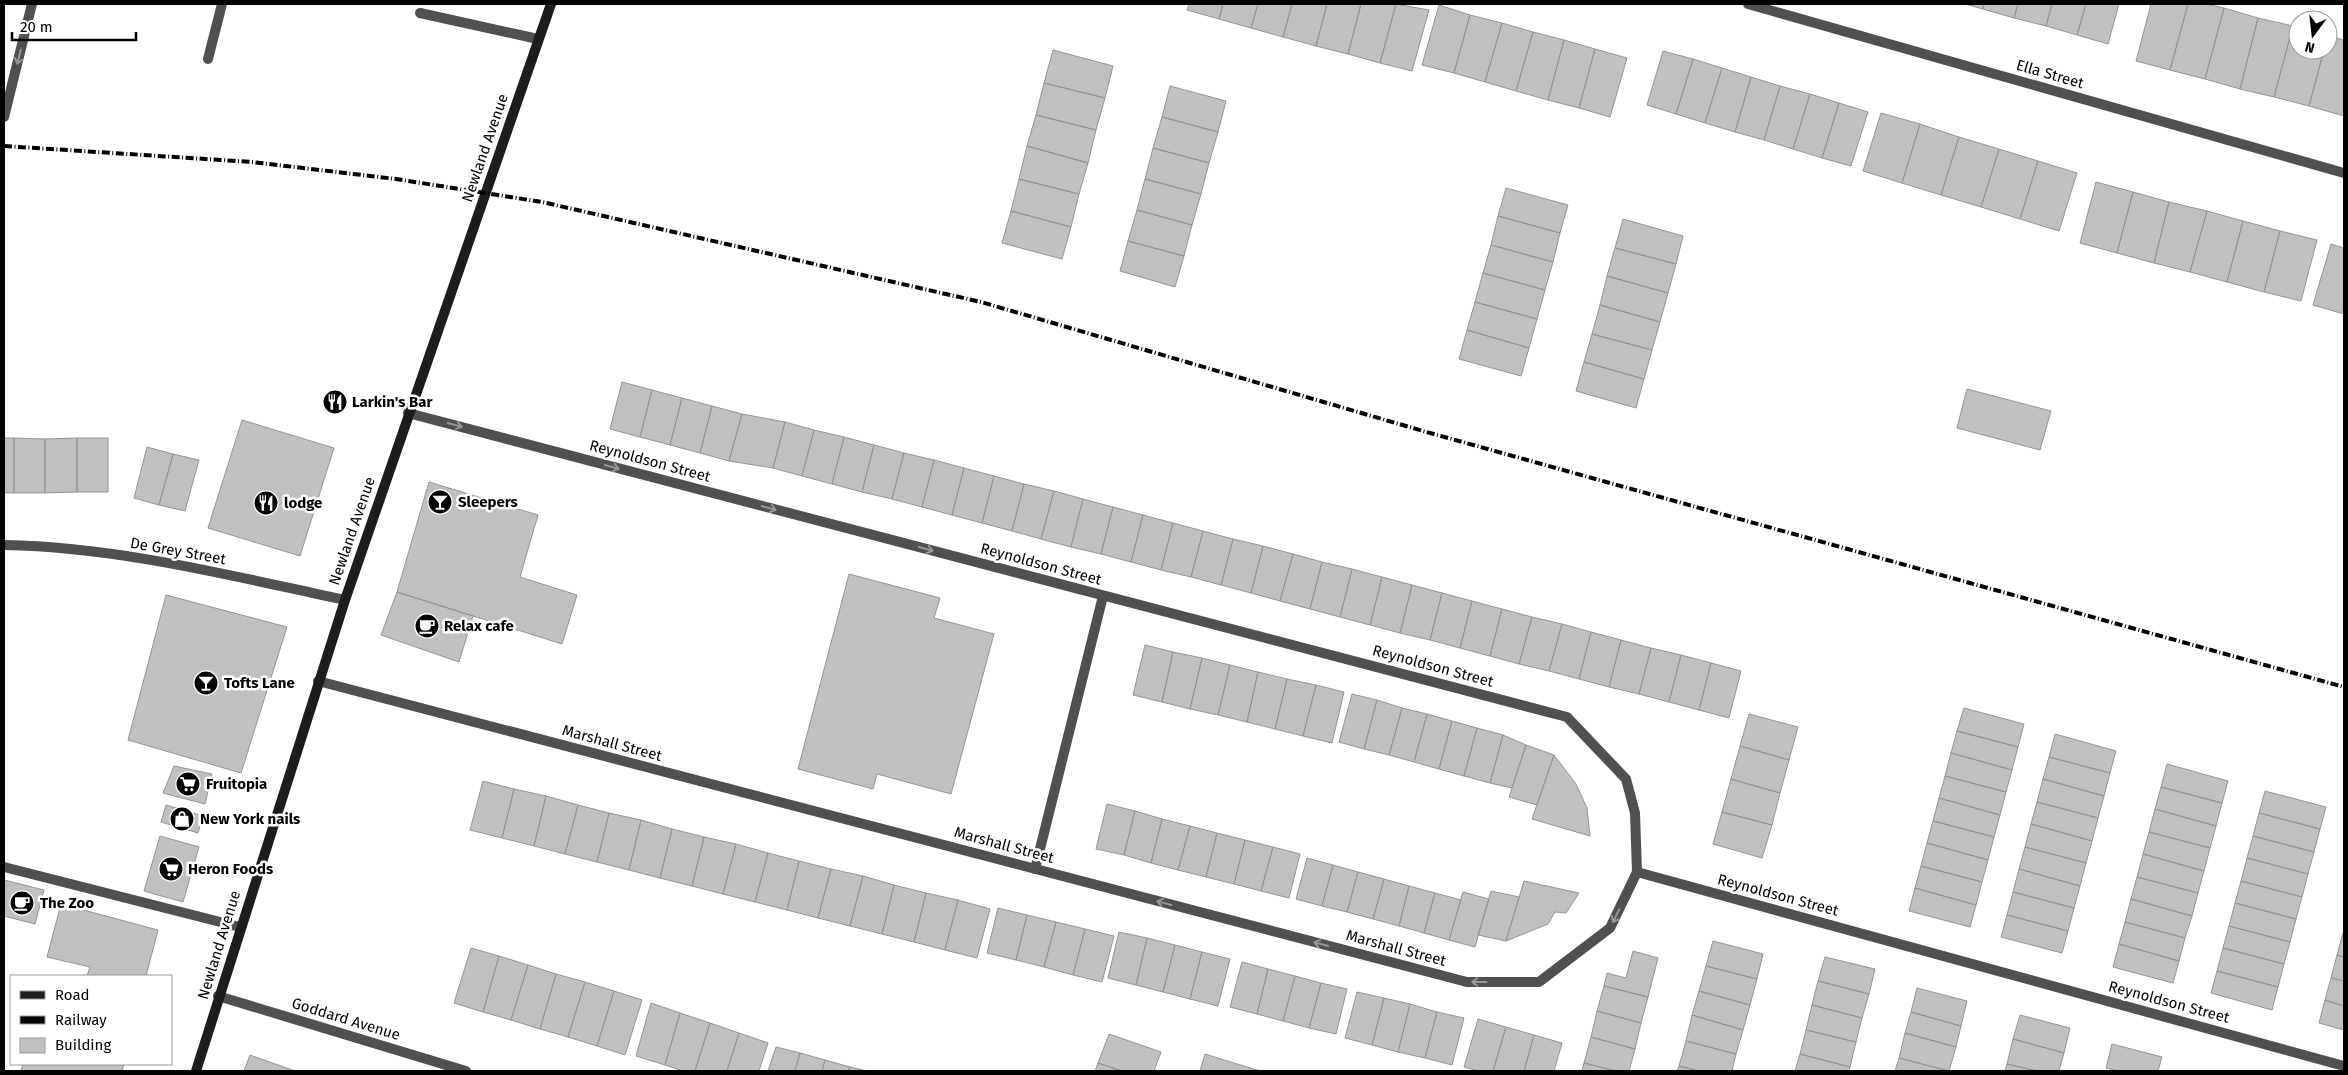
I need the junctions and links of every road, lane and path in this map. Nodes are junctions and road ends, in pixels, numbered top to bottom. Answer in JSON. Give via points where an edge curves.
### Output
{"nodes":[{"id":1,"x":32,"y":4,"type":"edge"},
{"id":2,"x":222,"y":4,"type":"edge"},
{"id":3,"x":551,"y":4,"type":"edge"},
{"id":4,"x":1748,"y":4,"type":"edge"},
{"id":5,"x":420,"y":13,"type":"dead end"},
{"id":6,"x":538,"y":39,"type":"junction"},
{"id":7,"x":208,"y":59,"type":"dead end"},
{"id":8,"x":4,"y":117,"type":"edge"},
{"id":9,"x":2344,"y":174,"type":"edge"},
{"id":10,"x":408,"y":413,"type":"junction"},
{"id":11,"x":4,"y":544,"type":"edge"},
{"id":12,"x":1104,"y":596,"type":"junction"},
{"id":13,"x":345,"y":600,"type":"junction"},
{"id":14,"x":318,"y":681,"type":"junction"},
{"id":15,"x":4,"y":866,"type":"edge"},
{"id":16,"x":1035,"y":869,"type":"junction"},
{"id":17,"x":1637,"y":872,"type":"junction"},
{"id":18,"x":240,"y":927,"type":"junction"},
{"id":19,"x":218,"y":996,"type":"junction"},
{"id":20,"x":2344,"y":1066,"type":"edge"},
{"id":21,"x":196,"y":1071,"type":"edge"},
{"id":22,"x":466,"y":1071,"type":"edge"}],
"edges":[{"from":1,"to":8,"type":"street","one_way":true},
{"from":2,"to":7,"type":"street"},
{"from":3,"to":6,"type":"street","name":"Newland Avenue"},
{"from":4,"to":9,"type":"street","name":"Ella Street"},
{"from":5,"to":6,"type":"street"},
{"from":6,"to":10,"type":"street","name":"Newland Avenue"},
{"from":10,"to":12,"type":"street","name":"Reynoldson Street","one_way":true},
{"from":10,"to":13,"type":"street","name":"Newland Avenue"},
{"from":11,"to":13,"type":"street","name":"De Grey Street","via":[[50,546],[160,561]]},
{"from":12,"to":16,"type":"street"},
{"from":12,"to":17,"type":"street","name":"Reynoldson Street","via":[[1567,717],[1626,779],[1635,814]]},
{"from":13,"to":14,"type":"street","name":"Newland Avenue"},
{"from":14,"to":16,"type":"street","name":"Marshall Street"},
{"from":14,"to":18,"type":"street","name":"Newland Avenue"},
{"from":15,"to":18,"type":"street"},
{"from":17,"to":16,"type":"street","name":"Marshall Street","one_way":true,"via":[[1610,928],[1539,982],[1466,982]]},
{"from":17,"to":20,"type":"street","name":"Reynoldson Street"},
{"from":18,"to":19,"type":"street","name":"Newland Avenue"},
{"from":19,"to":21,"type":"street","name":"Newland Avenue"},
{"from":19,"to":22,"type":"street","name":"Goddard Avenue"}]}
